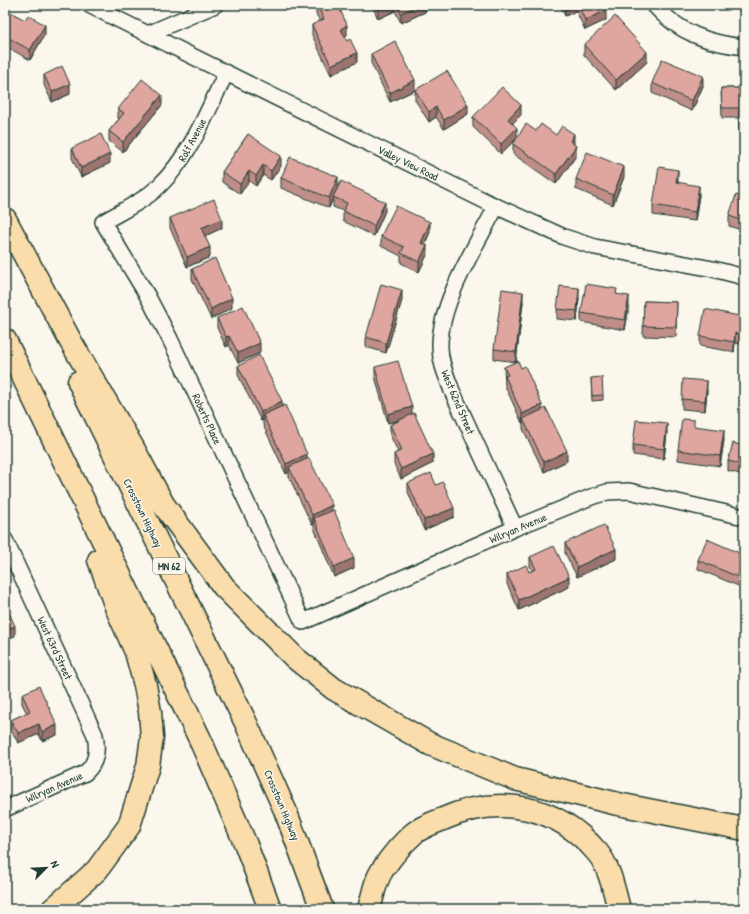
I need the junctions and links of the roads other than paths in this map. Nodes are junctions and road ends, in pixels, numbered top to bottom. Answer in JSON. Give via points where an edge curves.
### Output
{"nodes":[{"id":1,"x":89,"y":5,"type":"edge"},
{"id":2,"x":215,"y":5,"type":"edge"},
{"id":3,"x":654,"y":5,"type":"edge"},
{"id":4,"x":148,"y":34,"type":"junction"},
{"id":5,"x":744,"y":47,"type":"edge"},
{"id":6,"x":226,"y":73,"type":"junction"},
{"id":7,"x":496,"y":207,"type":"junction"},
{"id":8,"x":5,"y":219,"type":"edge"},
{"id":9,"x":102,"y":222,"type":"joint"},
{"id":10,"x":5,"y":229,"type":"edge"},
{"id":11,"x":744,"y":277,"type":"edge"},
{"id":12,"x":5,"y":340,"type":"edge"},
{"id":13,"x":62,"y":456,"type":"junction"},
{"id":14,"x":744,"y":518,"type":"edge"},
{"id":15,"x":516,"y":528,"type":"junction"},
{"id":16,"x":6,"y":544,"type":"edge"},
{"id":17,"x":303,"y":622,"type":"joint"},
{"id":18,"x":96,"y":758,"type":"joint"},
{"id":19,"x":5,"y":809,"type":"edge"},
{"id":20,"x":744,"y":828,"type":"edge"},
{"id":21,"x":52,"y":909,"type":"edge"},
{"id":22,"x":270,"y":909,"type":"edge"},
{"id":23,"x":322,"y":909,"type":"edge"},
{"id":24,"x":369,"y":909,"type":"edge"},
{"id":25,"x":619,"y":909,"type":"edge"}],
"edges":[{"from":1,"to":4,"type":"street","name":"Valley View Road"},
{"from":2,"to":4,"type":"street"},
{"from":3,"to":5,"type":"street","via":[[665,17],[691,33],[718,44]]},
{"from":4,"to":6,"type":"street","name":"Valley View Road"},
{"from":6,"to":7,"type":"street","name":"Valley View Road"},
{"from":6,"to":9,"type":"street","name":"Rolf Avenue","via":[[179,165],[158,187]]},
{"from":7,"to":11,"type":"street","name":"Valley View Road","via":[[595,248]]},
{"from":7,"to":15,"type":"street","name":"West 62nd Street","via":[[448,302],[442,324],[440,348],[443,369],[452,391]]},
{"from":8,"to":20,"type":"highway","via":[[163,504],[224,587],[295,658],[334,689],[430,744],[515,779],[618,804]]},
{"from":9,"to":17,"type":"street","name":"Roberts Place","via":[[147,295],[170,339]]},
{"from":10,"to":23,"type":"highway","name":"Crosstown Highway","number":"MN 62","via":[[245,721],[285,810]]},
{"from":12,"to":13,"type":"highway"},
{"from":13,"to":21,"type":"highway","via":[[116,608],[136,652],[146,692],[152,737],[148,766],[129,826],[97,870]]},
{"from":13,"to":22,"type":"highway","via":[[199,737],[246,845]]},
{"from":14,"to":15,"type":"street","name":"Wilryan Avenue","via":[[629,491],[607,492],[591,497]]},
{"from":15,"to":17,"type":"street","name":"Wilryan Avenue"},
{"from":16,"to":18,"type":"street","name":"West 63rd Street","via":[[96,735]]},
{"from":18,"to":19,"type":"street","name":"Wilryan Avenue","via":[[85,773]]},
{"from":24,"to":25,"type":"highway","via":[[382,870],[413,834],[458,812],[503,805],[546,815],[582,838],[598,853],[607,869]]}]}
